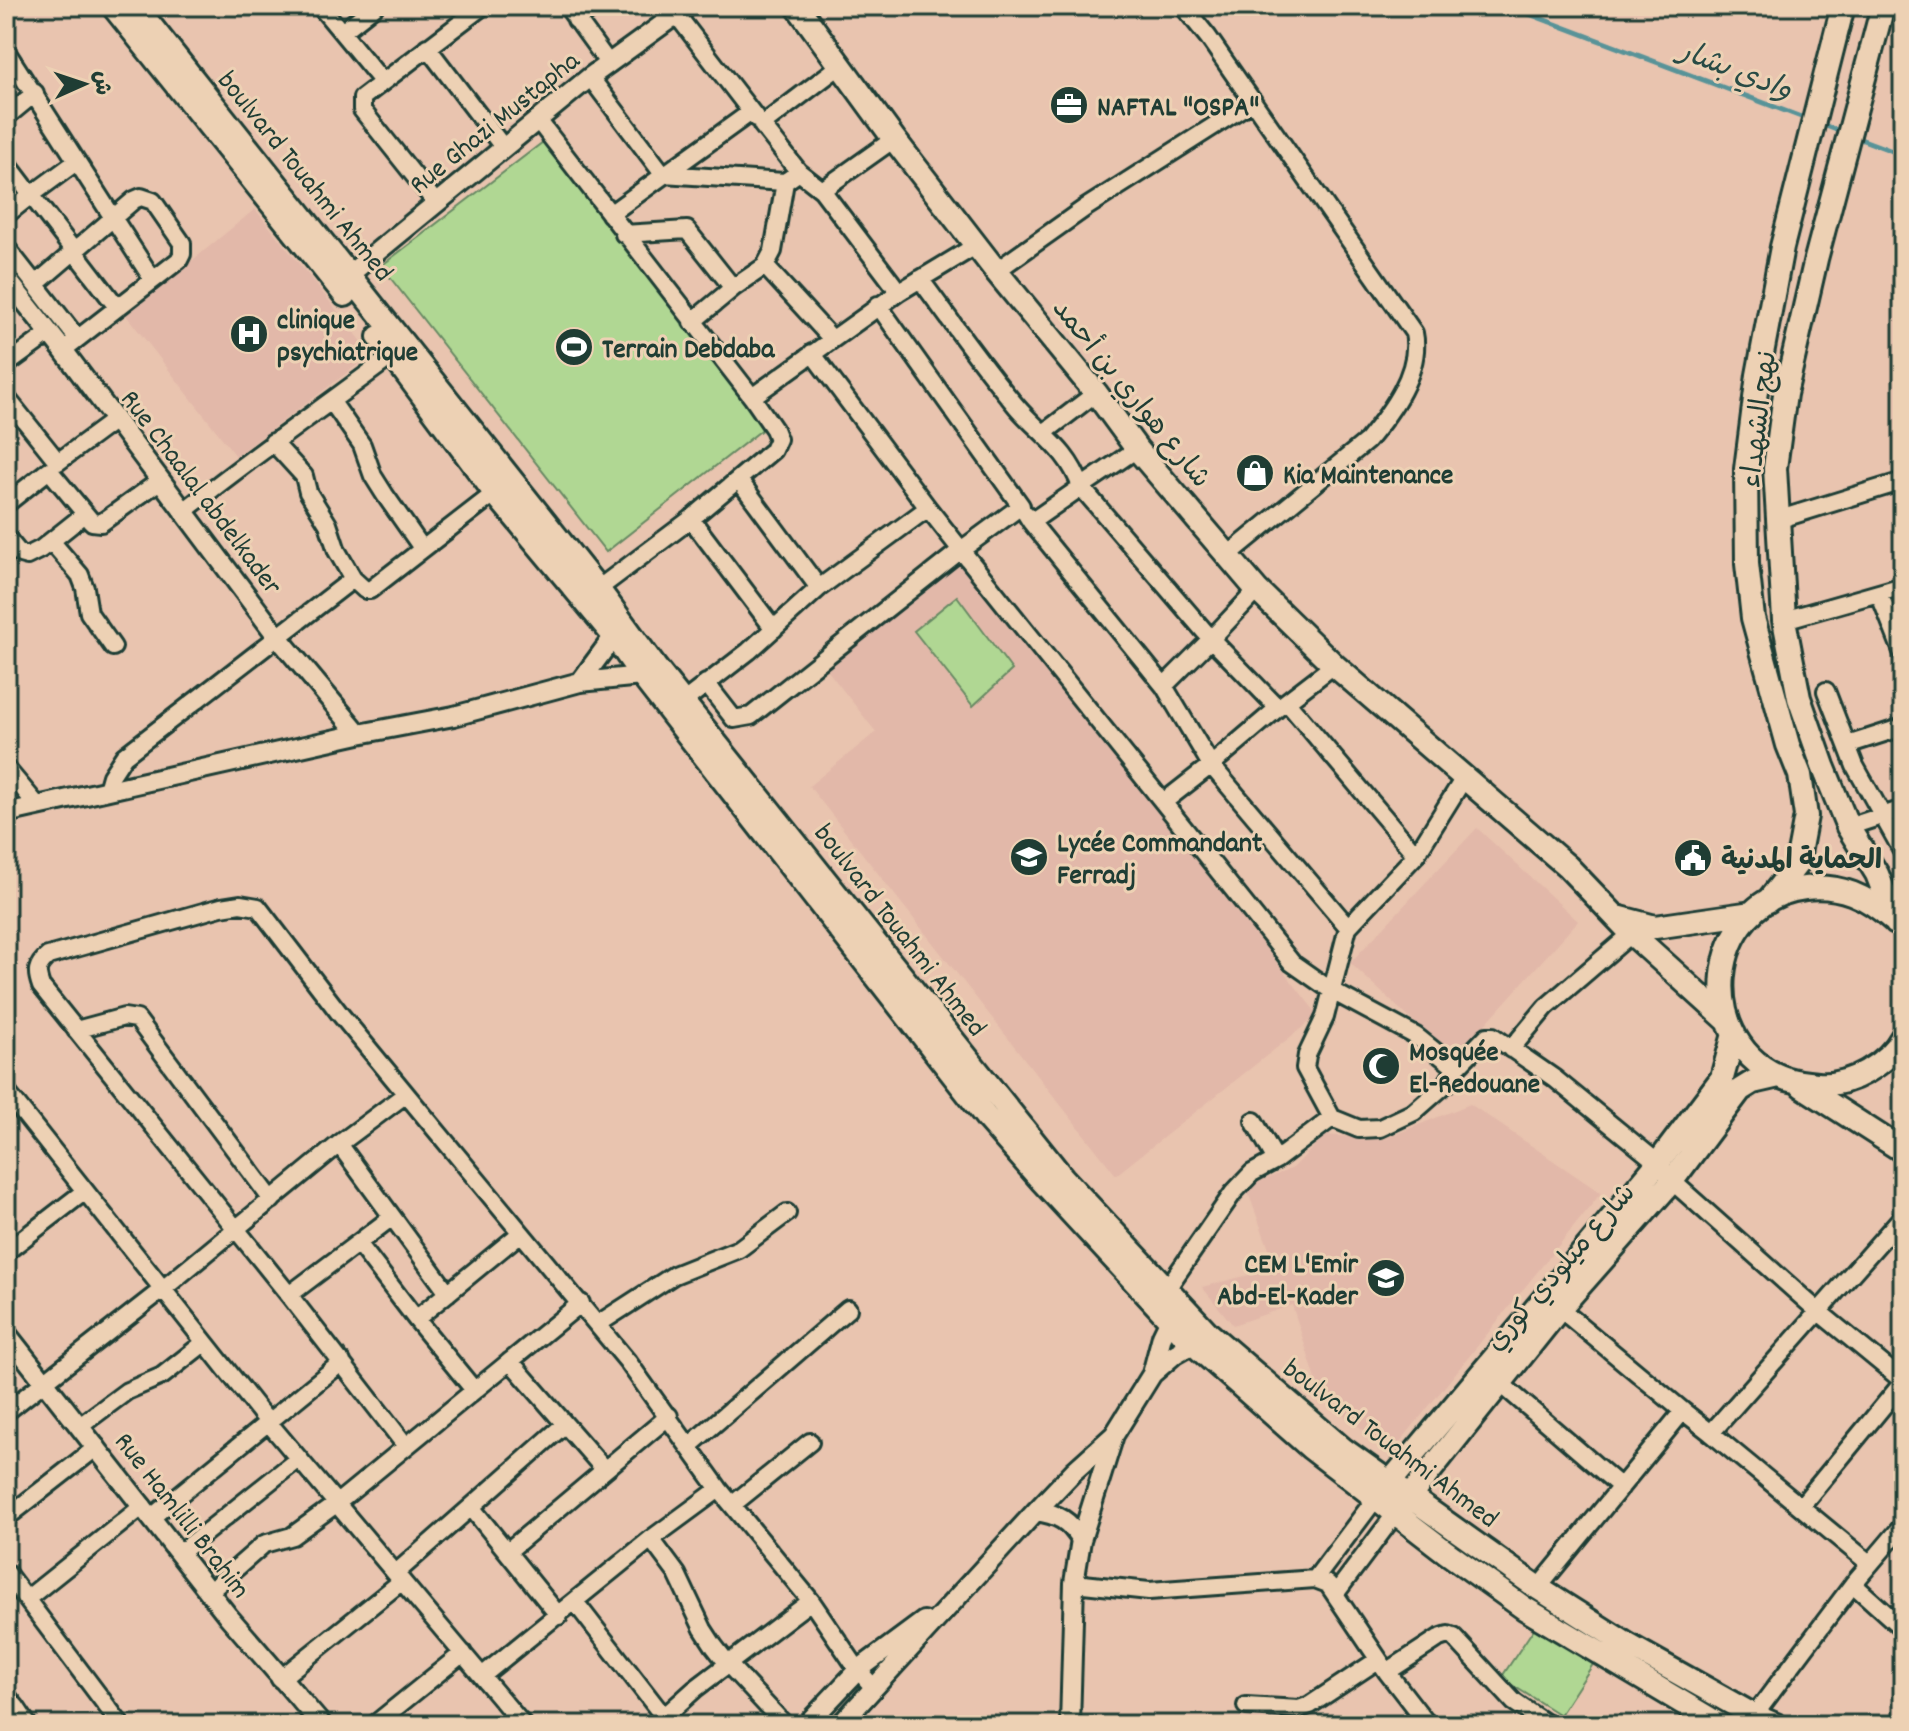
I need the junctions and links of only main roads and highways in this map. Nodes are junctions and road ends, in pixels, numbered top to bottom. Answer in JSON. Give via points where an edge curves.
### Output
{"nodes":[{"id":1,"x":113,"y":6,"type":"edge"},
{"id":2,"x":135,"y":6,"type":"edge"},
{"id":3,"x":797,"y":6,"type":"edge"},
{"id":4,"x":1843,"y":6,"type":"edge"},
{"id":5,"x":1883,"y":6,"type":"edge"},
{"id":6,"x":343,"y":280,"type":"junction"},
{"id":7,"x":620,"y":632,"type":"junction"},
{"id":8,"x":649,"y":671,"type":"junction"},
{"id":9,"x":1760,"y":907,"type":"junction"},
{"id":10,"x":1636,"y":929,"type":"junction"},
{"id":11,"x":1900,"y":929,"type":"edge"},
{"id":12,"x":916,"y":1011,"type":"junction"},
{"id":13,"x":1731,"y":1028,"type":"junction"},
{"id":14,"x":1903,"y":1036,"type":"edge"},
{"id":15,"x":1787,"y":1078,"type":"junction"},
{"id":16,"x":1903,"y":1151,"type":"edge"},
{"id":17,"x":1552,"y":1302,"type":"junction"},
{"id":18,"x":1383,"y":1490,"type":"junction"},
{"id":19,"x":1403,"y":1504,"type":"junction"},
{"id":20,"x":1750,"y":1720,"type":"edge"},
{"id":21,"x":1720,"y":1725,"type":"edge"},
{"id":22,"x":1776,"y":1725,"type":"edge"}],
"edges":[{"from":1,"to":6,"type":"main road","name":"boulvard Touahmi Ahmed"},
{"from":2,"to":6,"type":"main road","name":"boulvard Touahmi Ahmed"},
{"from":3,"to":10,"type":"main road","name":"شارع هواري بن أحمد","via":[[996,271],[1257,590],[1334,665],[1567,866],[1613,915]]},
{"from":4,"to":9,"type":"main road","name":"نهج الشهداء","via":[[1782,247],[1746,469],[1747,564],[1756,631],[1800,775],[1806,816],[1797,864]]},
{"from":5,"to":11,"type":"main road","name":"نهج الشهداء","via":[[1816,259],[1785,394],[1775,468],[1784,620],[1799,698],[1848,827],[1877,874]]},
{"from":6,"to":7,"type":"main road","name":"boulvard Touahmi Ahmed","via":[[495,493]]},
{"from":6,"to":7,"type":"main road","name":"boulvard Touahmi Ahmed","via":[[598,589]]},
{"from":7,"to":8,"type":"main road","name":"boulvard Touahmi Ahmed"},
{"from":8,"to":12,"type":"main road","name":"boulvard Touahmi Ahmed"},
{"from":8,"to":12,"type":"main road","name":"boulvard Touahmi Ahmed","via":[[683,702]]},
{"from":9,"to":10,"type":"main road","via":[[1672,927]]},
{"from":9,"to":11,"type":"main road","via":[[1794,890],[1823,886],[1876,904]]},
{"from":9,"to":13,"type":"main road","name":"نهج الشهداء","via":[[1734,936],[1723,964],[1721,993]]},
{"from":10,"to":13,"type":"main road"},
{"from":12,"to":18,"type":"main road","name":"boulvard Touahmi Ahmed","via":[[979,1091],[1063,1178],[1201,1339],[1344,1450]]},
{"from":13,"to":15,"type":"main road","via":[[1753,1058]]},
{"from":13,"to":17,"type":"main road","name":"شارع ميلودي كوري","via":[[1722,1078]]},
{"from":14,"to":15,"type":"main road","via":[[1877,1066],[1851,1079],[1823,1084]]},
{"from":15,"to":16,"type":"main road"},
{"from":15,"to":17,"type":"main road","name":"شارع ميلودي كوري","via":[[1753,1082],[1740,1090],[1672,1181]]},
{"from":17,"to":18,"type":"main road","name":"شارع ميلودي كوري"},
{"from":17,"to":19,"type":"main road","name":"شارع ميلودي كوري","via":[[1499,1382]]},
{"from":18,"to":19,"type":"main road","name":"boulvard Touahmi Ahmed"},
{"from":19,"to":20,"type":"main road","name":"boulvard Touahmi Ahmed"},
{"from":19,"to":21,"type":"main road","name":"boulvard Touahmi Ahmed","via":[[1524,1608]]},
{"from":20,"to":22,"type":"main road","name":"boulvard Touahmi Ahmed"}]}
